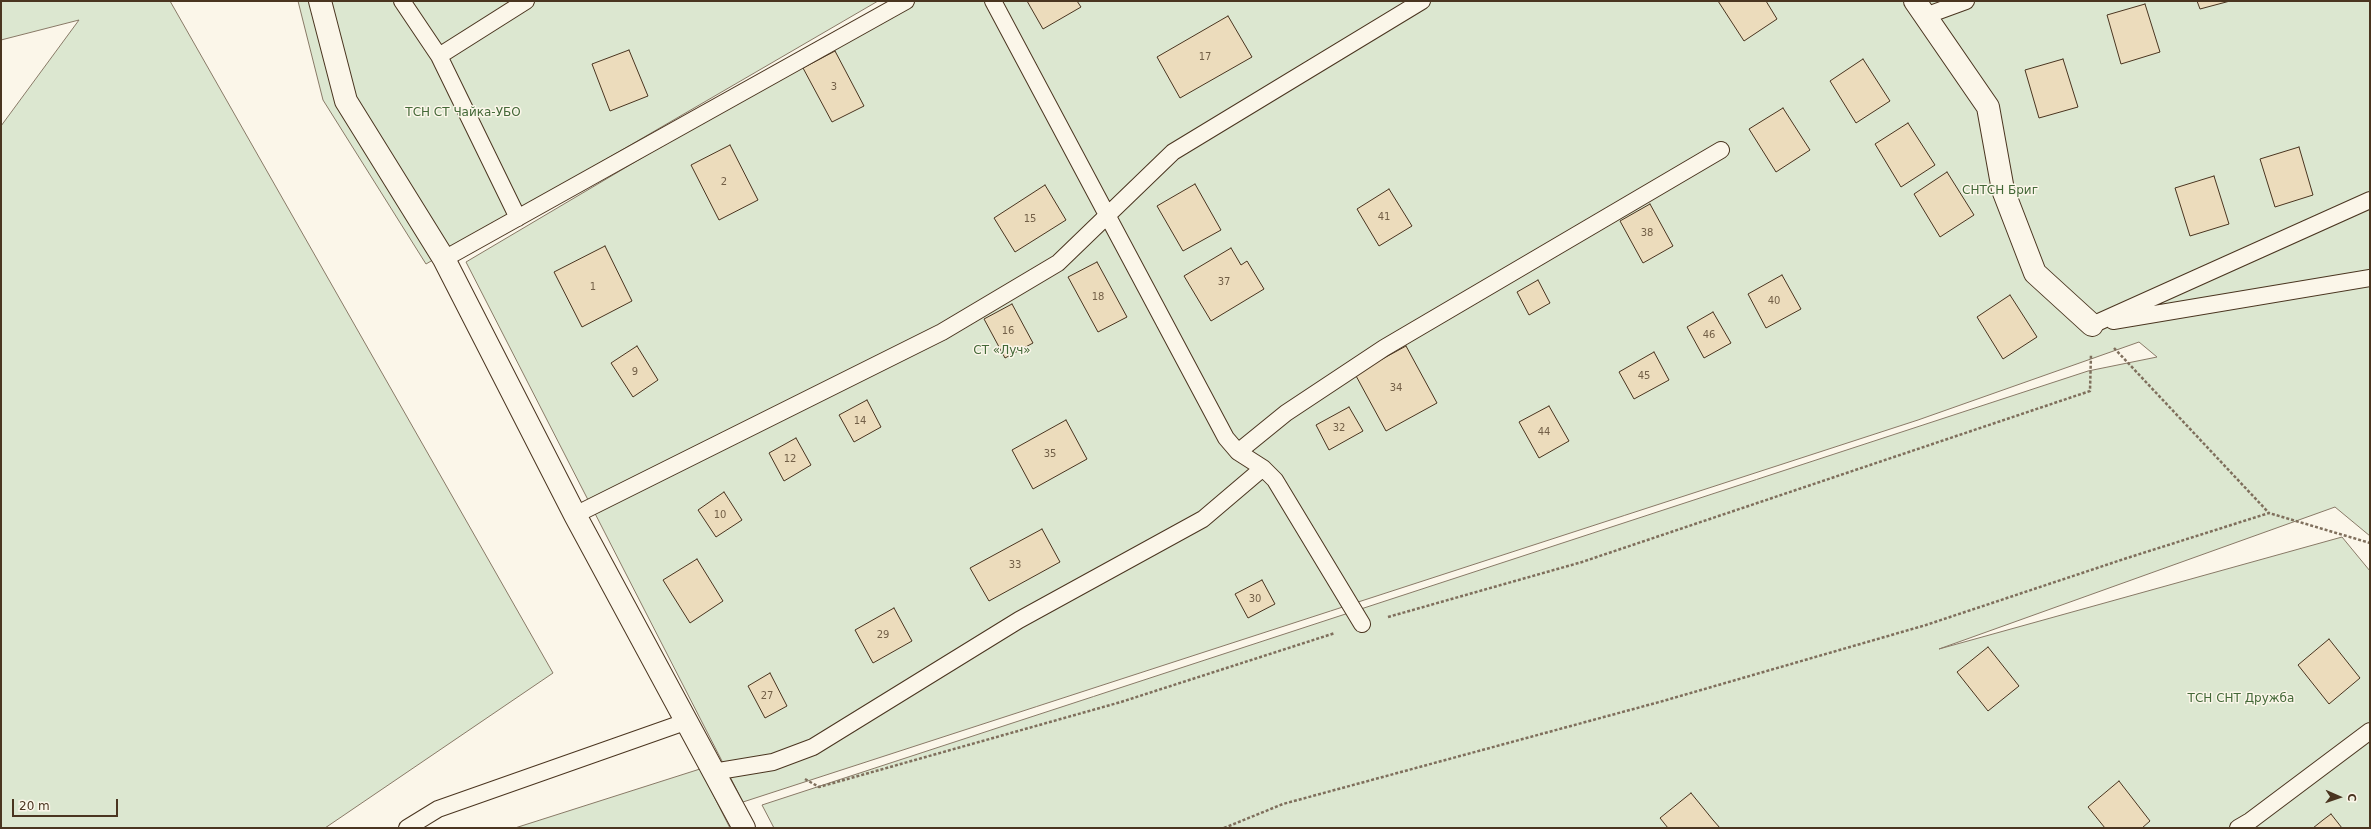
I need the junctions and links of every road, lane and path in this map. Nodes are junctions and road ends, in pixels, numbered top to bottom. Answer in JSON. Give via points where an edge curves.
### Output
{"nodes":[{"id":1,"x":320,"y":1,"type":"edge"},
{"id":2,"x":402,"y":1,"type":"edge"},
{"id":3,"x":526,"y":1,"type":"edge"},
{"id":4,"x":906,"y":1,"type":"edge"},
{"id":5,"x":993,"y":1,"type":"edge"},
{"id":6,"x":1422,"y":1,"type":"edge"},
{"id":7,"x":1966,"y":1,"type":"edge"},
{"id":8,"x":1920,"y":8,"type":"edge"},
{"id":9,"x":440,"y":56,"type":"junction"},
{"id":10,"x":1721,"y":150,"type":"dead end"},
{"id":11,"x":2370,"y":200,"type":"edge"},
{"id":12,"x":1108,"y":216,"type":"junction"},
{"id":13,"x":518,"y":218,"type":"junction"},
{"id":14,"x":444,"y":260,"type":"junction"},
{"id":15,"x":2370,"y":278,"type":"edge"},
{"id":16,"x":2092,"y":325,"type":"junction"},
{"id":17,"x":1238,"y":452,"type":"junction"},
{"id":18,"x":1263,"y":468,"type":"junction"},
{"id":19,"x":2269,"y":513,"type":"junction"},
{"id":20,"x":575,"y":515,"type":"junction"},
{"id":21,"x":2370,"y":543,"type":"edge"},
{"id":22,"x":1362,"y":624,"type":"junction"},
{"id":23,"x":685,"y":722,"type":"junction"},
{"id":24,"x":2370,"y":731,"type":"edge"},
{"id":25,"x":773,"y":762,"type":"junction"},
{"id":26,"x":713,"y":772,"type":"junction"},
{"id":27,"x":407,"y":828,"type":"edge"},
{"id":28,"x":744,"y":828,"type":"edge"},
{"id":29,"x":1224,"y":828,"type":"edge"},
{"id":30,"x":2238,"y":828,"type":"edge"}],
"edges":[{"from":1,"to":14,"type":"street","via":[[346,101]]},
{"from":2,"to":9,"type":"lane"},
{"from":3,"to":9,"type":"lane"},
{"from":4,"to":13,"type":"lane"},
{"from":5,"to":12,"type":"lane"},
{"from":6,"to":12,"type":"lane","via":[[1173,152]]},
{"from":7,"to":8,"type":"lane"},
{"from":8,"to":16,"type":"street","via":[[1988,107],[2004,190],[2035,273]]},
{"from":9,"to":13,"type":"lane"},
{"from":10,"to":17,"type":"lane","via":[[1384,348],[1286,413]]},
{"from":11,"to":16,"type":"lane"},
{"from":12,"to":17,"type":"lane","via":[[1226,438]]},
{"from":12,"to":20,"type":"lane","via":[[1058,263],[942,332]]},
{"from":13,"to":14,"type":"lane"},
{"from":14,"to":20,"type":"street"},
{"from":15,"to":16,"type":"lane"},
{"from":16,"to":19,"type":"path"},
{"from":16,"to":22,"type":"path","via":[[2090,391],[1582,562]]},
{"from":17,"to":18,"type":"lane"},
{"from":18,"to":22,"type":"lane","via":[[1275,480]]},
{"from":18,"to":25,"type":"lane","via":[[1203,519],[1019,620],[813,747]]},
{"from":19,"to":21,"type":"path"},
{"from":19,"to":29,"type":"path","via":[[2124,558],[1926,625],[1663,701],[1283,804]]},
{"from":20,"to":23,"type":"street"},
{"from":22,"to":25,"type":"path","via":[[1121,702],[818,787]]},
{"from":23,"to":26,"type":"street"},
{"from":23,"to":27,"type":"lane","via":[[438,809]]},
{"from":24,"to":30,"type":"lane","via":[[2250,822]]},
{"from":25,"to":26,"type":"lane"},
{"from":26,"to":28,"type":"street"}]}
